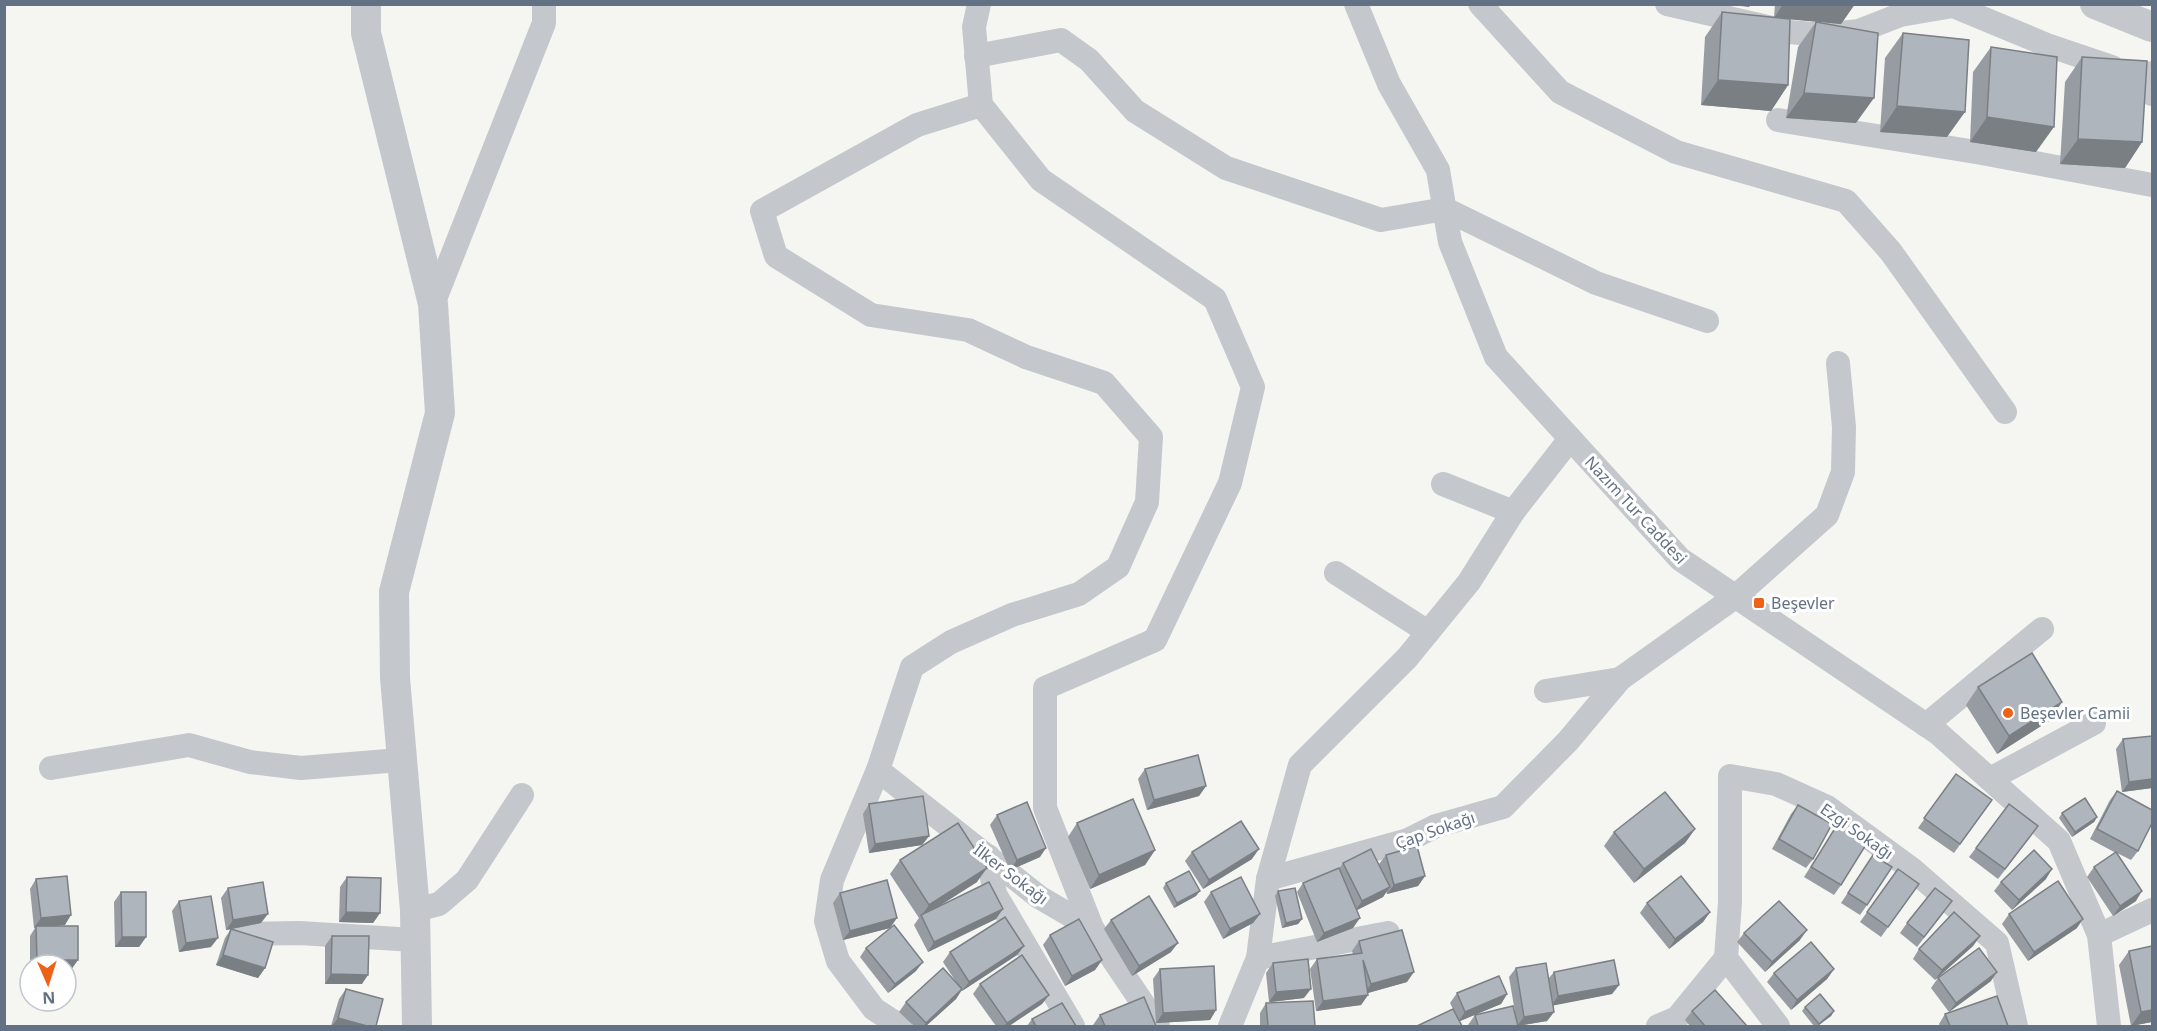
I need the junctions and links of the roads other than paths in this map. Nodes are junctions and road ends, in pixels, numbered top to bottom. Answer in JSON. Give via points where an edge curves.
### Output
{"nodes":[{"id":1,"x":366,"y":4,"type":"edge"},
{"id":2,"x":544,"y":4,"type":"edge"},
{"id":3,"x":979,"y":4,"type":"edge"},
{"id":4,"x":1356,"y":4,"type":"edge"},
{"id":5,"x":1479,"y":4,"type":"edge"},
{"id":6,"x":1667,"y":4,"type":"edge"},
{"id":7,"x":2095,"y":4,"type":"edge"},
{"id":8,"x":2152,"y":27,"type":"edge"},
{"id":9,"x":976,"y":56,"type":"junction"},
{"id":10,"x":2150,"y":81,"type":"edge"},
{"id":11,"x":981,"y":105,"type":"junction"},
{"id":12,"x":1778,"y":120,"type":"dead end"},
{"id":13,"x":2152,"y":185,"type":"edge"},
{"id":14,"x":1445,"y":209,"type":"junction"},
{"id":15,"x":433,"y":304,"type":"junction"},
{"id":16,"x":1707,"y":321,"type":"dead end"},
{"id":17,"x":1838,"y":363,"type":"dead end"},
{"id":18,"x":2005,"y":412,"type":"dead end"},
{"id":19,"x":1570,"y":439,"type":"junction"},
{"id":20,"x":1443,"y":484,"type":"dead end"},
{"id":21,"x":1514,"y":512,"type":"junction"},
{"id":22,"x":1336,"y":573,"type":"dead end"},
{"id":23,"x":1735,"y":597,"type":"junction"},
{"id":24,"x":2042,"y":629,"type":"dead end"},
{"id":25,"x":1428,"y":632,"type":"junction"},
{"id":26,"x":1620,"y":679,"type":"junction"},
{"id":27,"x":1546,"y":691,"type":"dead end"},
{"id":28,"x":2094,"y":723,"type":"dead end"},
{"id":29,"x":1926,"y":725,"type":"junction"},
{"id":30,"x":400,"y":760,"type":"junction"},
{"id":31,"x":51,"y":768,"type":"dead end"},
{"id":32,"x":878,"y":770,"type":"junction"},
{"id":33,"x":1990,"y":779,"type":"junction"},
{"id":34,"x":522,"y":795,"type":"dead end"},
{"id":35,"x":988,"y":856,"type":"junction"},
{"id":36,"x":1268,"y":879,"type":"junction"},
{"id":37,"x":415,"y":910,"type":"junction"},
{"id":38,"x":2147,"y":918,"type":"edge"},
{"id":39,"x":1092,"y":928,"type":"junction"},
{"id":40,"x":1388,"y":933,"type":"edge"},
{"id":41,"x":241,"y":934,"type":"edge"},
{"id":42,"x":2099,"y":935,"type":"junction"},
{"id":43,"x":415,"y":940,"type":"junction"},
{"id":44,"x":1258,"y":958,"type":"junction"},
{"id":45,"x":1726,"y":958,"type":"junction"},
{"id":46,"x":417,"y":1026,"type":"edge"},
{"id":47,"x":900,"y":1026,"type":"edge"},
{"id":48,"x":1073,"y":1026,"type":"edge"},
{"id":49,"x":1158,"y":1026,"type":"edge"},
{"id":50,"x":1230,"y":1026,"type":"edge"},
{"id":51,"x":1658,"y":1026,"type":"edge"},
{"id":52,"x":1778,"y":1026,"type":"edge"},
{"id":53,"x":2016,"y":1026,"type":"edge"},
{"id":54,"x":2109,"y":1026,"type":"edge"}],
"edges":[{"from":1,"to":15,"type":"street","via":[[366,33]]},
{"from":2,"to":15,"type":"street","via":[[544,23]]},
{"from":3,"to":9,"type":"street","via":[[974,27]]},
{"from":4,"to":14,"type":"street","name":"Nazım Tur Caddesi","via":[[1389,84],[1438,170]]},
{"from":5,"to":18,"type":"street","via":[[1560,92],[1676,152],[1846,201],[1891,252]]},
{"from":6,"to":10,"type":"street","via":[[1789,32],[1824,35],[1860,31],[1900,15],[1953,6],[2047,45]]},
{"from":7,"to":8,"type":"street"},
{"from":9,"to":11,"type":"street"},
{"from":9,"to":14,"type":"street","via":[[1061,40],[1089,60],[1135,111],[1226,168],[1381,220]]},
{"from":11,"to":32,"type":"street","via":[[917,125],[762,211],[776,256],[872,315],[968,330],[1026,357],[1104,383],[1151,437],[1147,502],[1118,567],[1079,594],[1012,615],[951,642],[912,668]]},
{"from":11,"to":39,"type":"street","via":[[1041,180],[1215,299],[1253,387],[1230,483],[1155,640],[1045,688],[1046,808]]},
{"from":12,"to":13,"type":"street"},
{"from":14,"to":16,"type":"street","via":[[1596,283]]},
{"from":14,"to":19,"type":"street","name":"Nazım Tur Caddesi","via":[[1450,242],[1496,357]]},
{"from":15,"to":30,"type":"street","via":[[440,413],[394,592],[394,678]]},
{"from":17,"to":23,"type":"street","name":"Çap Sokağı","via":[[1844,427],[1843,472],[1827,515]]},
{"from":19,"to":21,"type":"street"},
{"from":19,"to":23,"type":"street","name":"Nazım Tur Caddesi","via":[[1680,560]]},
{"from":20,"to":21,"type":"street"},
{"from":21,"to":25,"type":"street","via":[[1469,582]]},
{"from":22,"to":25,"type":"street"},
{"from":23,"to":26,"type":"street","name":"Çap Sokağı"},
{"from":23,"to":29,"type":"street","name":"Nazım Tur Caddesi"},
{"from":24,"to":29,"type":"street"},
{"from":25,"to":36,"type":"street","via":[[1300,765]]},
{"from":26,"to":27,"type":"street","name":"Çap Sokağı"},
{"from":26,"to":36,"type":"street","name":"Çap Sokağı","via":[[1568,741],[1503,807],[1436,826],[1408,840]]},
{"from":28,"to":33,"type":"street"},
{"from":29,"to":33,"type":"street","name":"Nazım Tur Caddesi"},
{"from":30,"to":31,"type":"street","via":[[301,768],[250,762],[189,745]]},
{"from":30,"to":37,"type":"street"},
{"from":32,"to":35,"type":"street","name":"İlker Sokağı"},
{"from":32,"to":47,"type":"street","via":[[831,880],[826,921],[838,961],[874,1009]]},
{"from":33,"to":42,"type":"street","name":"Nazım Tur Caddesi","via":[[2059,841]]},
{"from":34,"to":37,"type":"street","via":[[467,880],[439,904]]},
{"from":35,"to":39,"type":"street","name":"İlker Sokağı","via":[[1039,897]]},
{"from":35,"to":48,"type":"street","via":[[995,894]]},
{"from":36,"to":44,"type":"street"},
{"from":37,"to":43,"type":"street"},
{"from":38,"to":42,"type":"street"},
{"from":39,"to":49,"type":"street"},
{"from":40,"to":44,"type":"street"},
{"from":41,"to":43,"type":"street"},
{"from":42,"to":54,"type":"street","name":"Nazım Tur Caddesi"},
{"from":43,"to":46,"type":"street"},
{"from":44,"to":50,"type":"street"},
{"from":45,"to":51,"type":"street","via":[[1677,1018]]},
{"from":45,"to":52,"type":"street"},
{"from":45,"to":53,"type":"street","name":"Ezgi Sokağı","via":[[1731,902],[1730,776],[1776,784],[1827,807],[1913,870],[1997,943]]}]}
